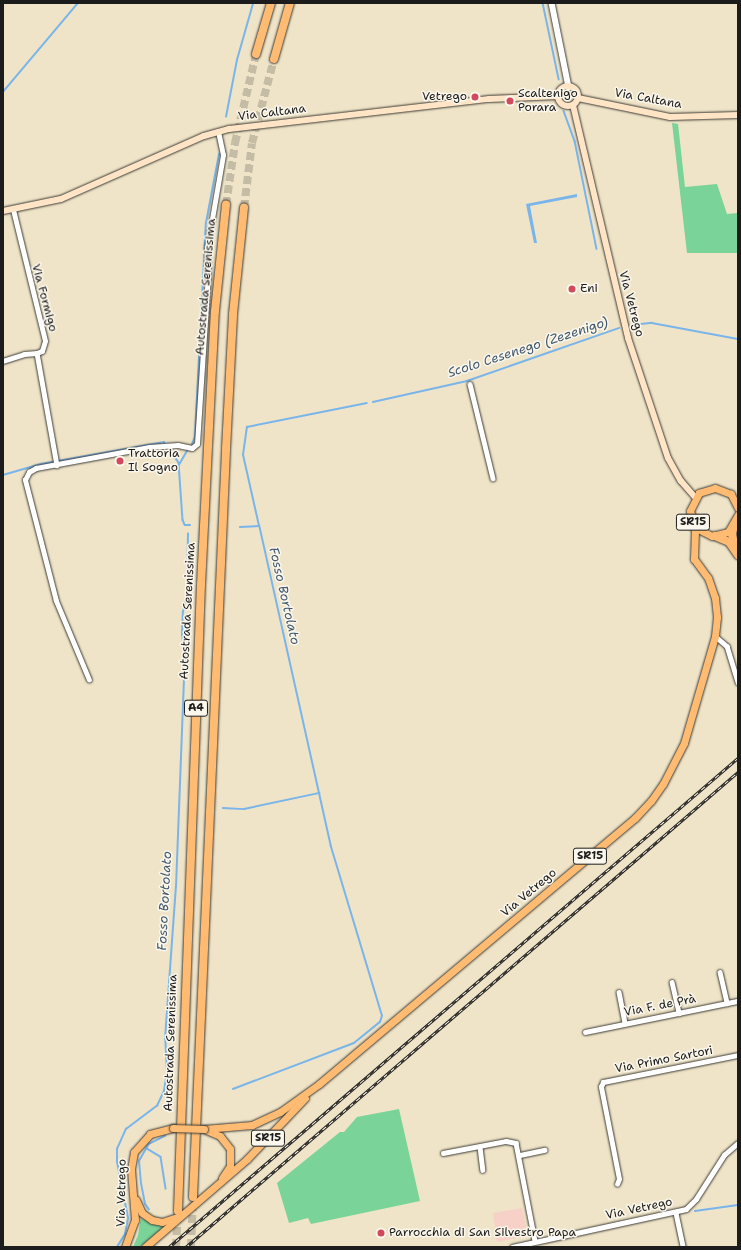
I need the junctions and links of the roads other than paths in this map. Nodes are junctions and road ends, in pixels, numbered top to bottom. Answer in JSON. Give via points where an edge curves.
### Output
{"nodes":[{"id":1,"x":271,"y":3,"type":"edge"},
{"id":2,"x":290,"y":3,"type":"edge"},
{"id":3,"x":552,"y":3,"type":"edge"},
{"id":4,"x":256,"y":54,"type":"tunnel mouth"},
{"id":5,"x":274,"y":59,"type":"tunnel mouth"},
{"id":6,"x":569,"y":87,"type":"junction"},
{"id":7,"x":559,"y":96,"type":"junction"},
{"id":8,"x":578,"y":98,"type":"junction"},
{"id":9,"x":573,"y":105,"type":"junction"},
{"id":10,"x":738,"y":115,"type":"edge"},
{"id":11,"x":218,"y":132,"type":"junction"},
{"id":12,"x":226,"y":205,"type":"tunnel mouth"},
{"id":13,"x":244,"y":208,"type":"tunnel mouth"},
{"id":14,"x":13,"y":210,"type":"junction"},
{"id":15,"x":3,"y":211,"type":"edge"},
{"id":16,"x":38,"y":353,"type":"junction"},
{"id":17,"x":3,"y":361,"type":"edge"},
{"id":18,"x":470,"y":384,"type":"dead end"},
{"id":19,"x":56,"y":461,"type":"junction"},
{"id":20,"x":493,"y":478,"type":"dead end"},
{"id":21,"x":695,"y":497,"type":"junction"},
{"id":22,"x":738,"y":508,"type":"edge"},
{"id":23,"x":738,"y":515,"type":"edge"},
{"id":24,"x":691,"y":518,"type":"junction"},
{"id":25,"x":734,"y":526,"type":"junction"},
{"id":26,"x":713,"y":536,"type":"junction"},
{"id":27,"x":694,"y":548,"type":"junction"},
{"id":28,"x":736,"y":552,"type":"edge"},
{"id":29,"x":715,"y":636,"type":"junction"},
{"id":30,"x":89,"y":680,"type":"dead end"},
{"id":31,"x":738,"y":682,"type":"edge"},
{"id":32,"x":720,"y":972,"type":"dead end"},
{"id":33,"x":672,"y":982,"type":"dead end"},
{"id":34,"x":619,"y":992,"type":"dead end"},
{"id":35,"x":738,"y":1001,"type":"edge"},
{"id":36,"x":727,"y":1003,"type":"junction"},
{"id":37,"x":679,"y":1013,"type":"junction"},
{"id":38,"x":625,"y":1023,"type":"junction"},
{"id":39,"x":585,"y":1032,"type":"dead end"},
{"id":40,"x":738,"y":1055,"type":"edge"},
{"id":41,"x":319,"y":1084,"type":"junction"},
{"id":42,"x":204,"y":1129,"type":"junction"},
{"id":43,"x":738,"y":1143,"type":"edge"},
{"id":44,"x":480,"y":1146,"type":"junction"},
{"id":45,"x":544,"y":1150,"type":"dead end"},
{"id":46,"x":443,"y":1153,"type":"dead end"},
{"id":47,"x":520,"y":1155,"type":"junction"},
{"id":48,"x":483,"y":1170,"type":"dead end"},
{"id":49,"x":618,"y":1184,"type":"dead end"},
{"id":50,"x":213,"y":1188,"type":"junction"},
{"id":51,"x":134,"y":1194,"type":"junction"},
{"id":52,"x":193,"y":1197,"type":"tunnel mouth"},
{"id":53,"x":188,"y":1210,"type":"junction"},
{"id":54,"x":178,"y":1211,"type":"tunnel mouth"},
{"id":55,"x":676,"y":1213,"type":"junction"},
{"id":56,"x":535,"y":1241,"type":"junction"},
{"id":57,"x":126,"y":1247,"type":"edge"},
{"id":58,"x":145,"y":1247,"type":"edge"},
{"id":59,"x":512,"y":1247,"type":"edge"},
{"id":60,"x":683,"y":1247,"type":"edge"}],
"edges":[{"from":1,"to":4,"type":"highway"},
{"from":2,"to":5,"type":"highway"},
{"from":3,"to":6,"type":"street"},
{"from":6,"to":7,"type":"main road","via":[[562,89]]},
{"from":6,"to":8,"type":"main road","via":[[575,89]]},
{"from":7,"to":9,"type":"main road","via":[[562,103]]},
{"from":7,"to":11,"type":"main road","name":"Via Caltana","via":[[489,99]]},
{"from":8,"to":9,"type":"main road"},
{"from":8,"to":10,"type":"main road","name":"Via Caltana","via":[[670,117]]},
{"from":9,"to":21,"type":"main road","name":"Via Vetrego","via":[[628,338],[668,458],[681,481]]},
{"from":11,"to":14,"type":"main road","name":"Via Caltana","via":[[72,194],[47,203]]},
{"from":11,"to":19,"type":"street","via":[[223,155],[207,248],[199,440],[194,448],[149,447]]},
{"from":12,"to":54,"type":"highway","name":"Autostrada Serenissima","number":"A4","via":[[215,311],[205,509]]},
{"from":13,"to":52,"type":"highway","number":"A4","via":[[233,314],[226,449]]},
{"from":14,"to":15,"type":"main road","name":"Via Caltana"},
{"from":14,"to":16,"type":"street","name":"Via Formigo","via":[[45,341],[42,351]]},
{"from":16,"to":17,"type":"street","via":[[24,354]]},
{"from":16,"to":19,"type":"street"},
{"from":18,"to":20,"type":"street"},
{"from":19,"to":30,"type":"street","via":[[31,471],[27,475],[26,485],[56,601]]},
{"from":21,"to":22,"type":"main road","number":"SR15","via":[[709,488],[721,488],[731,494]]},
{"from":21,"to":24,"type":"main road","name":"Via Vetrego","number":"SR15","via":[[690,511]]},
{"from":23,"to":25,"type":"main road"},
{"from":24,"to":26,"type":"main road","number":"SR15","via":[[696,528]]},
{"from":24,"to":27,"type":"main road","name":"Via Vetrego","via":[[695,531]]},
{"from":25,"to":26,"type":"main road","number":"SR15","via":[[724,534]]},
{"from":25,"to":28,"type":"highway","via":[[732,534]]},
{"from":26,"to":27,"type":"main road","via":[[700,540]]},
{"from":26,"to":28,"type":"highway","via":[[725,540]]},
{"from":27,"to":29,"type":"main road","name":"Via Vetrego","number":"SR15","via":[[694,559],[708,578],[715,598]]},
{"from":29,"to":31,"type":"street","via":[[727,646]]},
{"from":29,"to":41,"type":"main road","name":"Via Vetrego","number":"SR15","via":[[684,743],[667,778],[651,801],[635,818]]},
{"from":32,"to":36,"type":"street"},
{"from":33,"to":37,"type":"street"},
{"from":34,"to":38,"type":"street"},
{"from":35,"to":36,"type":"street","name":"Via F. de Prà"},
{"from":36,"to":37,"type":"street","name":"Via F. de Prà"},
{"from":37,"to":38,"type":"street","name":"Via F. de Prà"},
{"from":38,"to":39,"type":"street","name":"Via F. de Prà"},
{"from":40,"to":49,"type":"street","name":"Via Primo Sartori","via":[[603,1082],[601,1087]]},
{"from":41,"to":42,"type":"main road","name":"Via Vetrego","number":"SR15","via":[[280,1112],[260,1122]]},
{"from":41,"to":50,"type":"main road","name":"Via Vetrego","number":"SR15","via":[[261,1146]]},
{"from":42,"to":50,"type":"main road","number":"SR15","via":[[223,1138],[231,1156],[228,1170]]},
{"from":42,"to":51,"type":"main road","name":"Via Vetrego","number":"SR15","bridge":true,"via":[[174,1128],[156,1131],[138,1145],[131,1164]]},
{"from":43,"to":55,"type":"street","name":"Via Vetrego","via":[[724,1155],[693,1203]]},
{"from":44,"to":46,"type":"street"},
{"from":44,"to":47,"type":"street","via":[[512,1140],[517,1145]]},
{"from":44,"to":48,"type":"street"},
{"from":45,"to":47,"type":"street"},
{"from":47,"to":56,"type":"street"},
{"from":50,"to":53,"type":"main road","name":"Via Vetrego","number":"SR15"},
{"from":51,"to":53,"type":"main road","number":"SR15","via":[[142,1212],[156,1222],[168,1221]]},
{"from":51,"to":57,"type":"main road","name":"Via Vetrego","number":"SR15","via":[[134,1225]]},
{"from":53,"to":58,"type":"main road","name":"Via Vetrego","number":"SR15"},
{"from":55,"to":56,"type":"street","name":"Via Vetrego"},
{"from":55,"to":60,"type":"street"},
{"from":56,"to":59,"type":"street","name":"Via Vetrego"}]}
